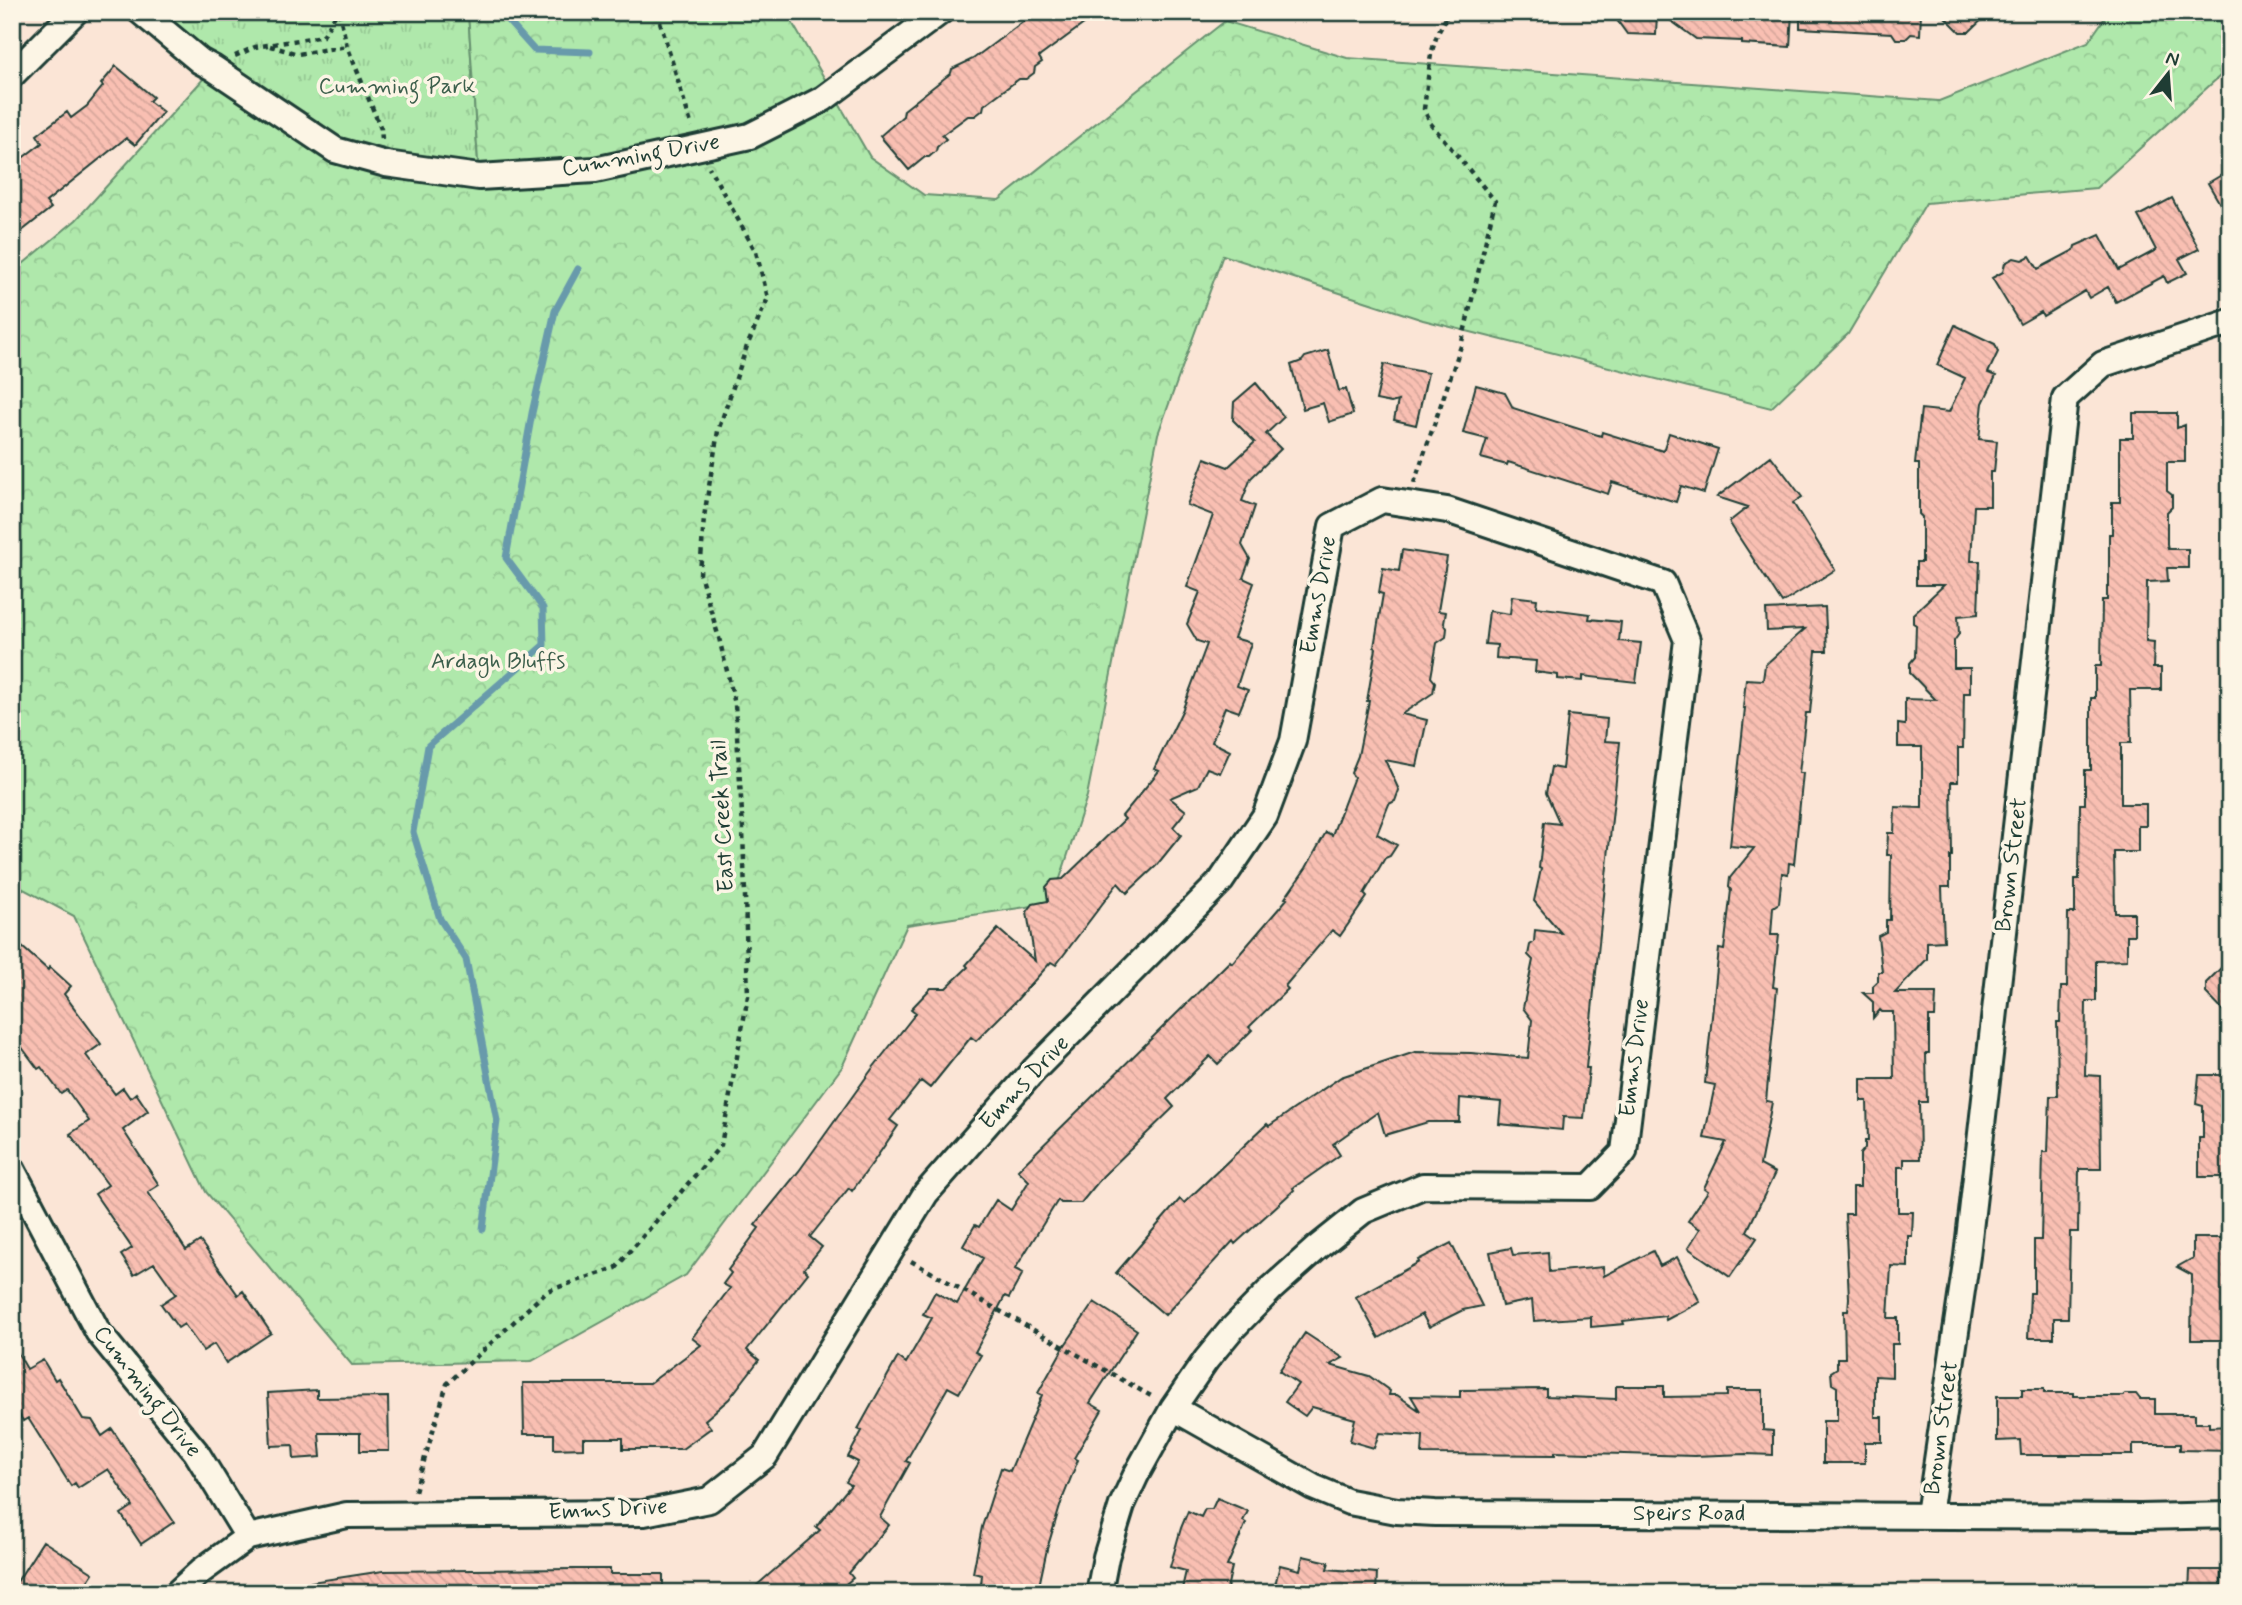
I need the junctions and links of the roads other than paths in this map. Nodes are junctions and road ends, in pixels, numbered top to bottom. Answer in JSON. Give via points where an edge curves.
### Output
{"nodes":[{"id":1,"x":75,"y":12,"type":"edge"},
{"id":2,"x":141,"y":12,"type":"edge"},
{"id":3,"x":940,"y":12,"type":"edge"},
{"id":4,"x":12,"y":75,"type":"edge"},
{"id":5,"x":2230,"y":321,"type":"edge"},
{"id":6,"x":12,"y":1170,"type":"edge"},
{"id":7,"x":1173,"y":1408,"type":"junction"},
{"id":8,"x":1929,"y":1515,"type":"junction"},
{"id":9,"x":2230,"y":1516,"type":"edge"},
{"id":10,"x":248,"y":1537,"type":"junction"},
{"id":11,"x":177,"y":1593,"type":"edge"},
{"id":12,"x":1099,"y":1593,"type":"edge"}],
"edges":[{"from":1,"to":4,"type":"street"},
{"from":2,"to":3,"type":"street","name":"Cumming Drive","via":[[200,61],[335,150],[386,164],[479,177],[595,170],[750,136],[823,99]]},
{"from":5,"to":8,"type":"street","name":"Brown Street","via":[[2103,364],[2065,398],[1967,1256]]},
{"from":6,"to":10,"type":"street","name":"Cumming Drive","via":[[98,1332],[196,1452]]},
{"from":7,"to":8,"type":"street","name":"Speirs Road","via":[[1313,1487],[1349,1502],[1396,1511]]},
{"from":7,"to":10,"type":"street","name":"Emms Drive","via":[[1230,1331],[1271,1289],[1363,1211],[1423,1186],[1590,1187],[1624,1152],[1686,640],[1663,583],[1447,510],[1407,503],[1382,500],[1332,526],[1293,741],[1265,816],[1221,881],[1035,1069],[926,1193],[765,1457],[709,1500],[644,1513],[347,1515]]},
{"from":7,"to":12,"type":"street","name":"Emms Drive","via":[[1122,1505]]},
{"from":8,"to":9,"type":"street","name":"Speirs Road"},
{"from":10,"to":11,"type":"street","name":"Emms Drive"}]}
